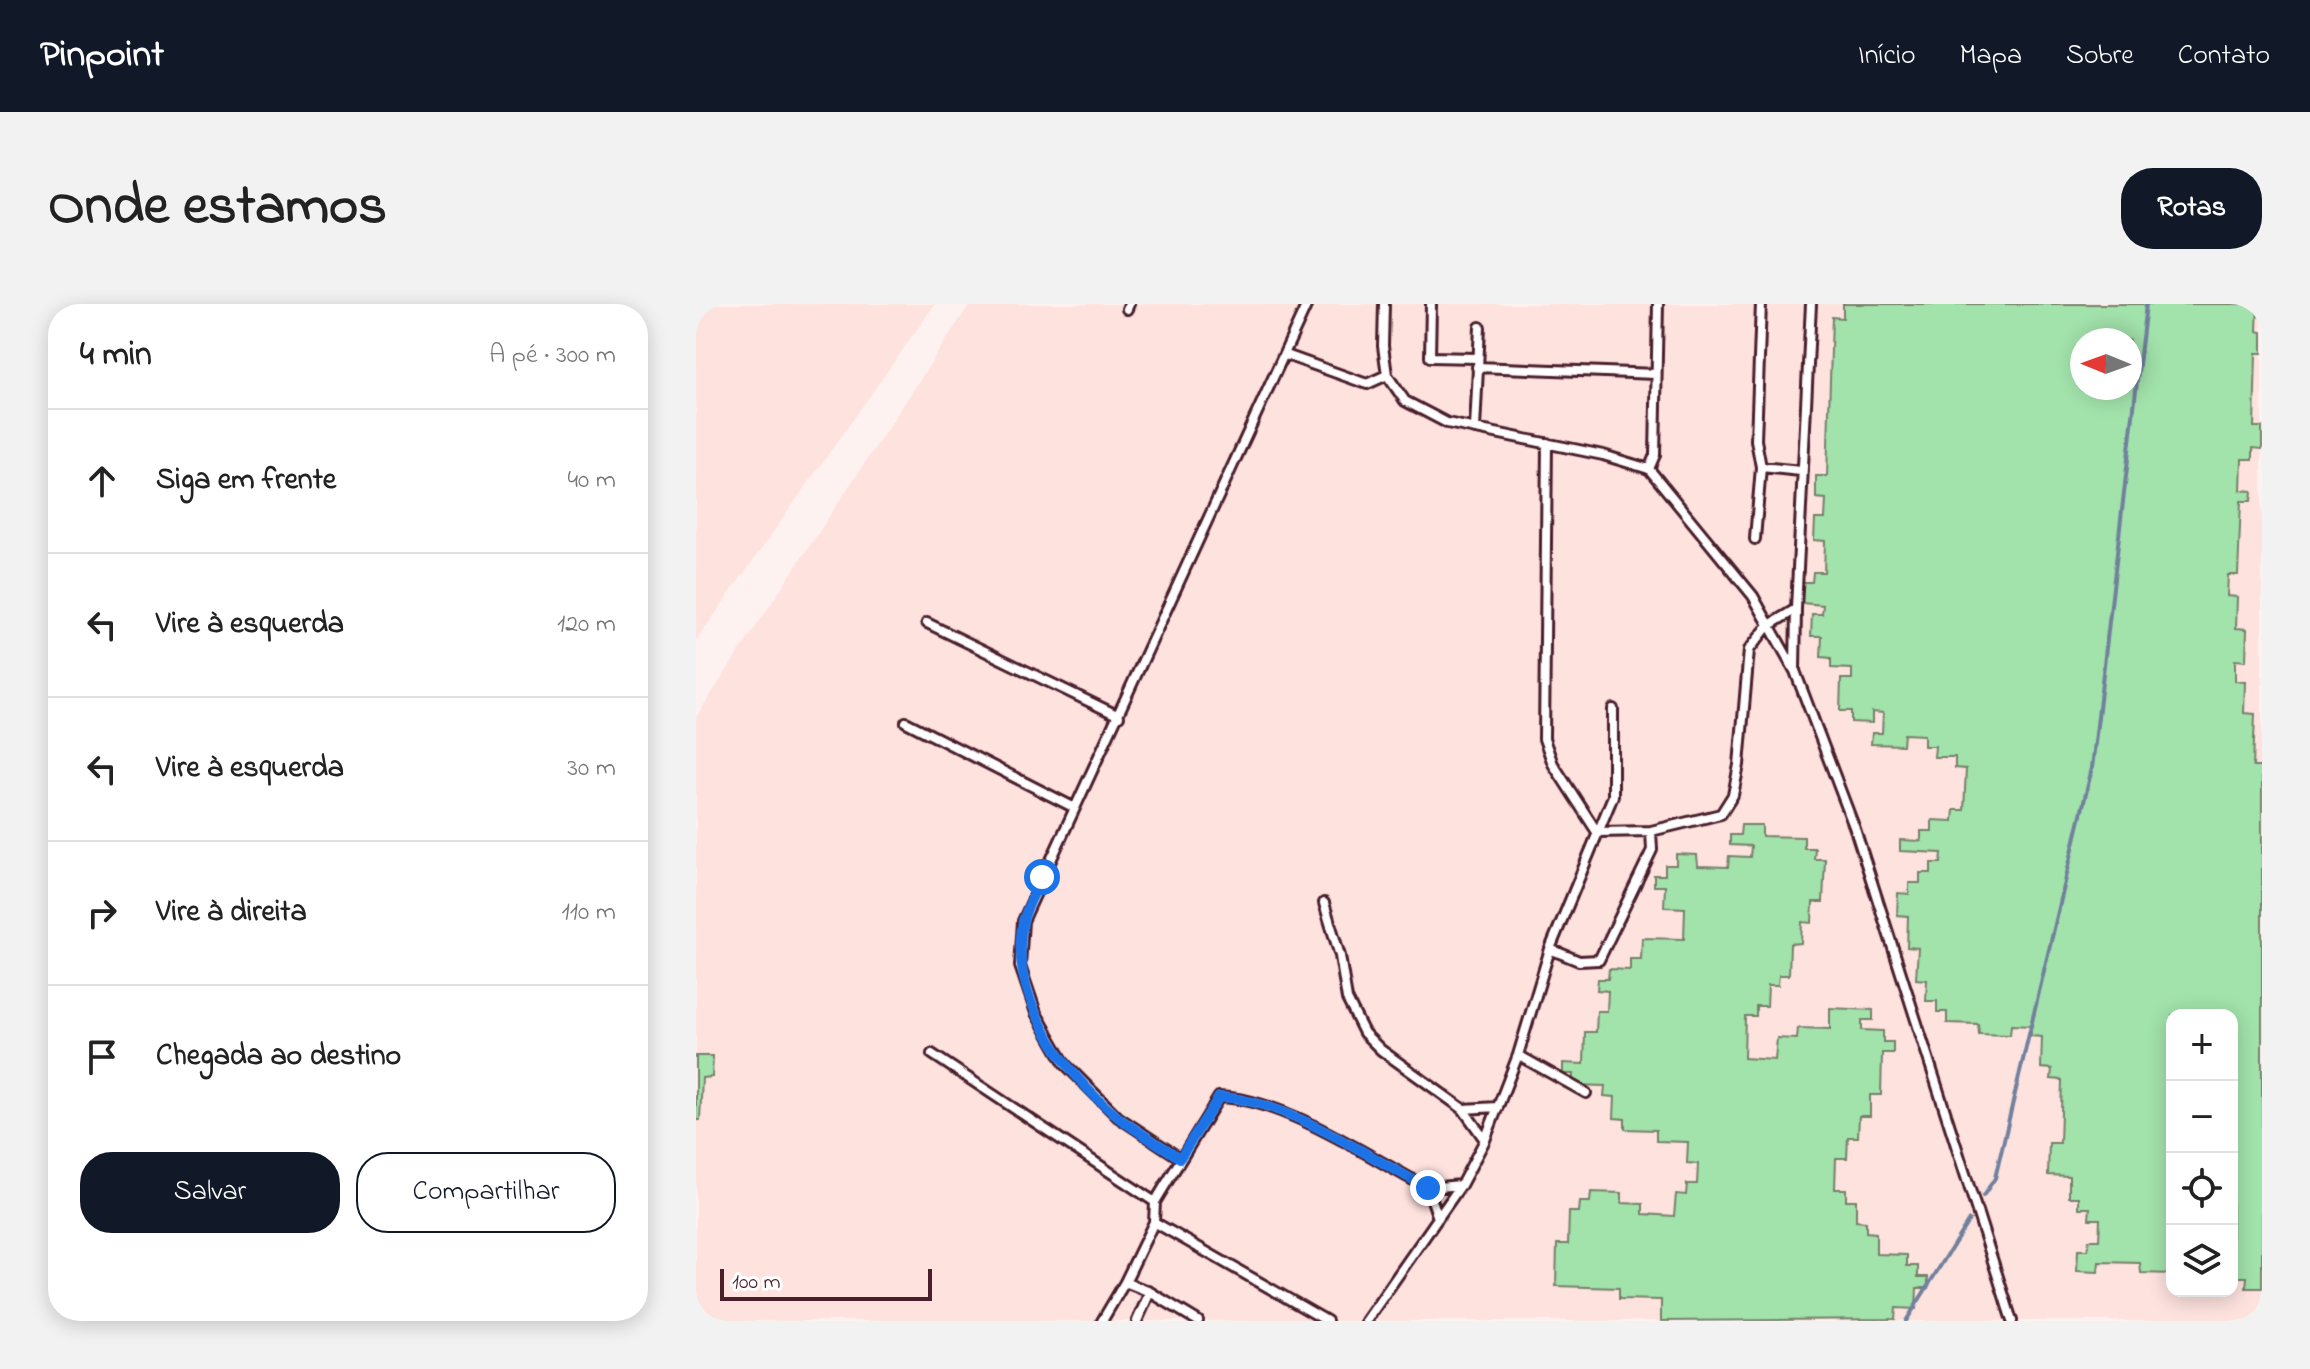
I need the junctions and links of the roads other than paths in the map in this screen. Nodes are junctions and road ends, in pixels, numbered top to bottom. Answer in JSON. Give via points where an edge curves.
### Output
{"nodes":[{"id":1,"x":1307,"y":304,"type":"edge"},
{"id":2,"x":1384,"y":304,"type":"edge"},
{"id":3,"x":1431,"y":304,"type":"edge"},
{"id":4,"x":1658,"y":304,"type":"edge"},
{"id":5,"x":1761,"y":304,"type":"edge"},
{"id":6,"x":1811,"y":304,"type":"edge"},
{"id":7,"x":1480,"y":327,"type":"dead end"},
{"id":8,"x":1286,"y":355,"type":"junction"},
{"id":9,"x":1477,"y":363,"type":"junction"},
{"id":10,"x":1656,"y":374,"type":"junction"},
{"id":11,"x":1387,"y":375,"type":"junction"},
{"id":12,"x":1475,"y":429,"type":"junction"},
{"id":13,"x":1547,"y":443,"type":"junction"},
{"id":14,"x":1761,"y":467,"type":"junction"},
{"id":15,"x":1649,"y":469,"type":"junction"},
{"id":16,"x":1801,"y":471,"type":"junction"},
{"id":17,"x":1755,"y":539,"type":"dead end"},
{"id":18,"x":1796,"y":609,"type":"junction"},
{"id":19,"x":927,"y":623,"type":"dead end"},
{"id":20,"x":1768,"y":626,"type":"junction"},
{"id":21,"x":1795,"y":671,"type":"junction"},
{"id":22,"x":1613,"y":709,"type":"dead end"},
{"id":23,"x":1119,"y":716,"type":"junction"},
{"id":24,"x":906,"y":722,"type":"dead end"},
{"id":25,"x":1075,"y":808,"type":"junction"},
{"id":26,"x":1651,"y":831,"type":"junction"},
{"id":27,"x":1597,"y":832,"type":"junction"},
{"id":28,"x":1324,"y":903,"type":"dead end"},
{"id":29,"x":1550,"y":949,"type":"junction"},
{"id":30,"x":932,"y":1054,"type":"dead end"},
{"id":31,"x":1518,"y":1055,"type":"junction"},
{"id":32,"x":1586,"y":1093,"type":"dead end"},
{"id":33,"x":1498,"y":1107,"type":"junction"},
{"id":34,"x":1463,"y":1109,"type":"junction"},
{"id":35,"x":1485,"y":1140,"type":"junction"},
{"id":36,"x":1180,"y":1158,"type":"junction"},
{"id":37,"x":1461,"y":1185,"type":"junction"},
{"id":38,"x":1428,"y":1188,"type":"junction"},
{"id":39,"x":1155,"y":1202,"type":"junction"},
{"id":40,"x":1438,"y":1218,"type":"junction"},
{"id":41,"x":1154,"y":1222,"type":"junction"},
{"id":42,"x":1125,"y":1282,"type":"junction"},
{"id":43,"x":1150,"y":1292,"type":"junction"},
{"id":44,"x":1102,"y":1321,"type":"edge"},
{"id":45,"x":1137,"y":1321,"type":"edge"},
{"id":46,"x":1198,"y":1321,"type":"edge"},
{"id":47,"x":1327,"y":1321,"type":"edge"},
{"id":48,"x":1366,"y":1321,"type":"edge"},
{"id":49,"x":2012,"y":1321,"type":"edge"}],
"edges":[{"from":1,"to":8,"type":"lane"},
{"from":2,"to":11,"type":"lane"},
{"from":3,"to":9,"type":"lane","via":[[1430,357]]},
{"from":4,"to":10,"type":"lane"},
{"from":5,"to":14,"type":"lane","via":[[1756,440]]},
{"from":6,"to":16,"type":"lane"},
{"from":7,"to":9,"type":"lane"},
{"from":8,"to":11,"type":"lane","via":[[1367,384]]},
{"from":8,"to":23,"type":"lane"},
{"from":9,"to":10,"type":"lane"},
{"from":9,"to":12,"type":"lane"},
{"from":10,"to":15,"type":"lane","via":[[1655,455]]},
{"from":11,"to":12,"type":"lane","via":[[1405,401],[1447,423]]},
{"from":12,"to":13,"type":"lane"},
{"from":13,"to":15,"type":"lane"},
{"from":13,"to":27,"type":"lane","via":[[1544,739],[1553,764]]},
{"from":14,"to":16,"type":"lane"},
{"from":14,"to":17,"type":"lane"},
{"from":15,"to":20,"type":"lane","via":[[1753,596]]},
{"from":16,"to":18,"type":"lane"},
{"from":18,"to":20,"type":"lane"},
{"from":18,"to":21,"type":"lane"},
{"from":19,"to":23,"type":"lane"},
{"from":20,"to":21,"type":"lane"},
{"from":20,"to":26,"type":"lane","via":[[1749,650],[1733,795],[1721,814]]},
{"from":21,"to":49,"type":"lane","via":[[1855,829]]},
{"from":22,"to":27,"type":"lane","via":[[1613,796]]},
{"from":23,"to":25,"type":"lane"},
{"from":24,"to":25,"type":"lane"},
{"from":25,"to":36,"type":"lane","via":[[1023,921],[1020,966],[1036,1013],[1065,1064],[1118,1117]]},
{"from":26,"to":27,"type":"lane"},
{"from":26,"to":29,"type":"lane","via":[[1652,850],[1599,960],[1579,961]]},
{"from":27,"to":29,"type":"lane"},
{"from":28,"to":34,"type":"lane","via":[[1347,999],[1364,1033]]},
{"from":29,"to":31,"type":"lane"},
{"from":30,"to":39,"type":"lane"},
{"from":31,"to":32,"type":"lane"},
{"from":31,"to":33,"type":"lane"},
{"from":33,"to":34,"type":"lane"},
{"from":33,"to":35,"type":"lane"},
{"from":34,"to":35,"type":"lane"},
{"from":35,"to":37,"type":"lane"},
{"from":36,"to":38,"type":"lane","via":[[1219,1097],[1244,1098],[1286,1113]]},
{"from":36,"to":39,"type":"lane"},
{"from":37,"to":38,"type":"lane"},
{"from":37,"to":40,"type":"lane"},
{"from":38,"to":40,"type":"lane"},
{"from":39,"to":41,"type":"lane"},
{"from":40,"to":48,"type":"lane"},
{"from":41,"to":42,"type":"lane"},
{"from":41,"to":47,"type":"lane"},
{"from":42,"to":43,"type":"lane"},
{"from":42,"to":44,"type":"lane"},
{"from":43,"to":45,"type":"lane"},
{"from":43,"to":46,"type":"lane"}]}
